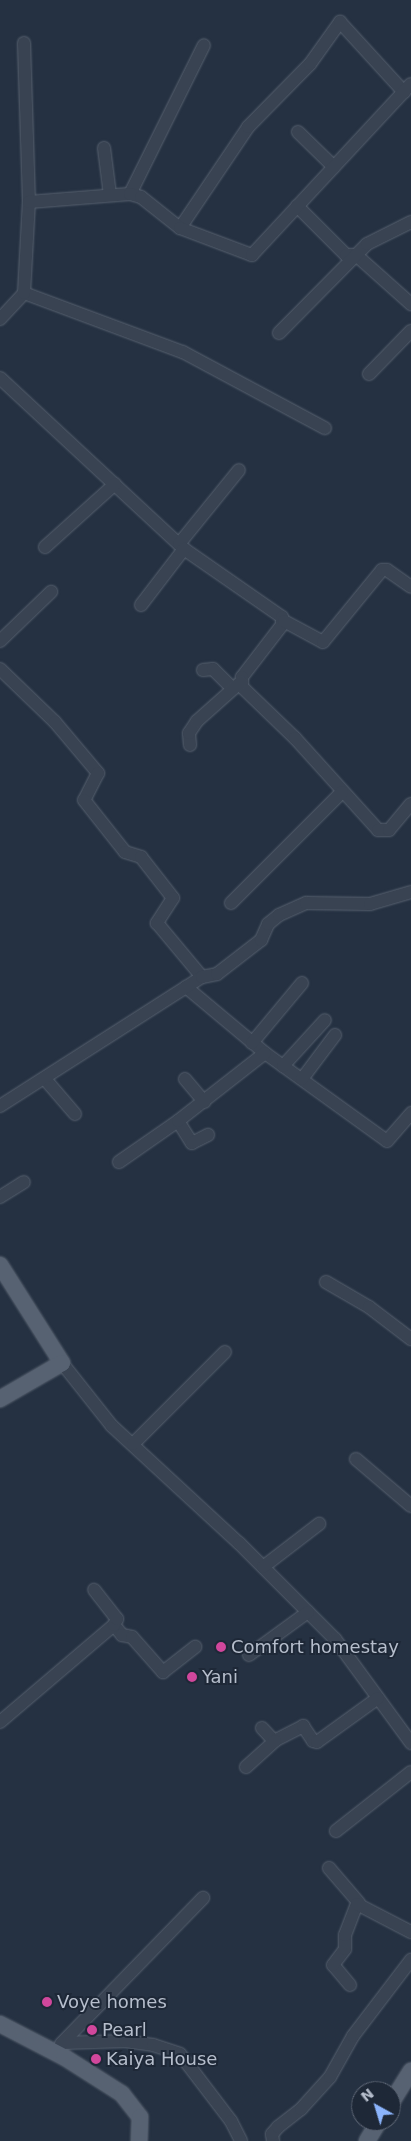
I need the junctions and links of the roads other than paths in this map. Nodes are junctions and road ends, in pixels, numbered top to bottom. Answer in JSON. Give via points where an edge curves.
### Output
{"nodes":[{"id":1,"x":24,"y":43,"type":"dead end"},
{"id":2,"x":204,"y":46,"type":"dead end"},
{"id":3,"x":407,"y":88,"type":"edge"},
{"id":4,"x":298,"y":132,"type":"dead end"},
{"id":5,"x":104,"y":148,"type":"dead end"},
{"id":6,"x":334,"y":166,"type":"junction"},
{"id":7,"x":130,"y":194,"type":"junction"},
{"id":8,"x":110,"y":195,"type":"junction"},
{"id":9,"x":29,"y":202,"type":"junction"},
{"id":10,"x":297,"y":206,"type":"junction"},
{"id":11,"x":411,"y":222,"type":"edge"},
{"id":12,"x":180,"y":228,"type":"junction"},
{"id":13,"x":356,"y":255,"type":"junction"},
{"id":14,"x":24,"y":293,"type":"junction"},
{"id":15,"x":411,"y":304,"type":"edge"},
{"id":16,"x":0,"y":319,"type":"edge"},
{"id":17,"x":411,"y":330,"type":"edge"},
{"id":18,"x":279,"y":333,"type":"dead end"},
{"id":19,"x":369,"y":374,"type":"dead end"},
{"id":20,"x":0,"y":378,"type":"edge"},
{"id":21,"x":325,"y":428,"type":"dead end"},
{"id":22,"x":239,"y":470,"type":"dead end"},
{"id":23,"x":115,"y":484,"type":"junction"},
{"id":24,"x":46,"y":547,"type":"dead end"},
{"id":25,"x":181,"y":547,"type":"junction"},
{"id":26,"x":411,"y":587,"type":"edge"},
{"id":27,"x":51,"y":592,"type":"dead end"},
{"id":28,"x":141,"y":605,"type":"dead end"},
{"id":29,"x":284,"y":621,"type":"junction"},
{"id":30,"x":0,"y":641,"type":"edge"},
{"id":31,"x":0,"y":670,"type":"edge"},
{"id":32,"x":203,"y":670,"type":"dead end"},
{"id":33,"x":237,"y":685,"type":"junction"},
{"id":34,"x":190,"y":745,"type":"dead end"},
{"id":35,"x":342,"y":792,"type":"junction"},
{"id":36,"x":411,"y":804,"type":"edge"},
{"id":37,"x":411,"y":892,"type":"edge"},
{"id":38,"x":231,"y":903,"type":"dead end"},
{"id":39,"x":202,"y":977,"type":"junction"},
{"id":40,"x":302,"y":983,"type":"dead end"},
{"id":41,"x":186,"y":988,"type":"junction"},
{"id":42,"x":325,"y":1020,"type":"dead end"},
{"id":43,"x":335,"y":1035,"type":"dead end"},
{"id":44,"x":252,"y":1043,"type":"junction"},
{"id":45,"x":265,"y":1053,"type":"junction"},
{"id":46,"x":283,"y":1066,"type":"junction"},
{"id":47,"x":185,"y":1079,"type":"dead end"},
{"id":48,"x":302,"y":1079,"type":"junction"},
{"id":49,"x":45,"y":1080,"type":"junction"},
{"id":50,"x":204,"y":1102,"type":"junction"},
{"id":51,"x":0,"y":1106,"type":"edge"},
{"id":52,"x":411,"y":1113,"type":"edge"},
{"id":53,"x":75,"y":1114,"type":"dead end"},
{"id":54,"x":178,"y":1121,"type":"junction"},
{"id":55,"x":208,"y":1135,"type":"dead end"},
{"id":56,"x":118,"y":1162,"type":"dead end"},
{"id":57,"x":24,"y":1182,"type":"dead end"},
{"id":58,"x":0,"y":1197,"type":"edge"},
{"id":59,"x":0,"y":1265,"type":"edge"},
{"id":60,"x":326,"y":1282,"type":"dead end"},
{"id":61,"x":411,"y":1339,"type":"edge"},
{"id":62,"x":224,"y":1352,"type":"dead end"},
{"id":63,"x":62,"y":1363,"type":"junction"},
{"id":64,"x":0,"y":1399,"type":"edge"},
{"id":65,"x":133,"y":1444,"type":"junction"},
{"id":66,"x":356,"y":1459,"type":"dead end"},
{"id":67,"x":411,"y":1506,"type":"edge"},
{"id":68,"x":319,"y":1524,"type":"dead end"},
{"id":69,"x":263,"y":1567,"type":"junction"},
{"id":70,"x":94,"y":1590,"type":"dead end"},
{"id":71,"x":308,"y":1612,"type":"junction"},
{"id":72,"x":114,"y":1625,"type":"junction"},
{"id":73,"x":195,"y":1647,"type":"dead end"},
{"id":74,"x":249,"y":1655,"type":"dead end"},
{"id":75,"x":378,"y":1698,"type":"junction"},
{"id":76,"x":0,"y":1722,"type":"edge"},
{"id":77,"x":262,"y":1728,"type":"dead end"},
{"id":78,"x":275,"y":1741,"type":"junction"},
{"id":79,"x":411,"y":1743,"type":"edge"},
{"id":80,"x":246,"y":1767,"type":"dead end"},
{"id":81,"x":411,"y":1772,"type":"edge"},
{"id":82,"x":336,"y":1831,"type":"dead end"},
{"id":83,"x":329,"y":1868,"type":"dead end"},
{"id":84,"x":203,"y":1898,"type":"dead end"},
{"id":85,"x":359,"y":1903,"type":"junction"},
{"id":86,"x":411,"y":1932,"type":"edge"},
{"id":87,"x":411,"y":1960,"type":"edge"},
{"id":88,"x":350,"y":1985,"type":"dead end"},
{"id":89,"x":0,"y":2024,"type":"edge"},
{"id":90,"x":59,"y":2048,"type":"junction"},
{"id":91,"x":411,"y":2071,"type":"edge"},
{"id":92,"x":401,"y":2087,"type":"edge"},
{"id":93,"x":139,"y":2141,"type":"edge"},
{"id":94,"x":241,"y":2141,"type":"edge"},
{"id":95,"x":273,"y":2141,"type":"edge"}],
"edges":[{"from":1,"to":9,"type":"street"},
{"from":2,"to":7,"type":"street"},
{"from":3,"to":6,"type":"street"},
{"from":3,"to":12,"type":"street","via":[[340,22],[310,64],[248,127]]},
{"from":4,"to":6,"type":"street"},
{"from":5,"to":8,"type":"street"},
{"from":6,"to":10,"type":"street"},
{"from":7,"to":8,"type":"street"},
{"from":7,"to":12,"type":"street","via":[[141,197]]},
{"from":8,"to":9,"type":"street"},
{"from":9,"to":14,"type":"street"},
{"from":10,"to":12,"type":"street","via":[[252,255]]},
{"from":10,"to":13,"type":"street","via":[[346,255]]},
{"from":11,"to":13,"type":"street","via":[[367,244]]},
{"from":13,"to":15,"type":"street"},
{"from":13,"to":18,"type":"street"},
{"from":14,"to":16,"type":"street"},
{"from":14,"to":21,"type":"street","via":[[183,352]]},
{"from":17,"to":19,"type":"street"},
{"from":20,"to":23,"type":"street"},
{"from":22,"to":25,"type":"street"},
{"from":23,"to":24,"type":"street"},
{"from":23,"to":25,"type":"street"},
{"from":25,"to":28,"type":"street"},
{"from":25,"to":29,"type":"street","via":[[271,608]]},
{"from":26,"to":29,"type":"street","via":[[387,570],[382,570],[323,642]]},
{"from":27,"to":30,"type":"street"},
{"from":29,"to":33,"type":"street"},
{"from":31,"to":39,"type":"street","via":[[54,722],[98,773],[84,800],[125,852],[141,857],[172,898],[157,923]]},
{"from":32,"to":33,"type":"street","via":[[213,669]]},
{"from":33,"to":34,"type":"street","via":[[192,727]]},
{"from":33,"to":35,"type":"street"},
{"from":35,"to":36,"type":"street","via":[[378,830],[383,831],[389,830]]},
{"from":35,"to":38,"type":"street"},
{"from":37,"to":39,"type":"street","via":[[370,904],[306,903],[279,915],[268,924],[261,940],[217,974]]},
{"from":39,"to":41,"type":"street"},
{"from":40,"to":44,"type":"street"},
{"from":41,"to":44,"type":"street"},
{"from":41,"to":49,"type":"street"},
{"from":42,"to":46,"type":"street"},
{"from":43,"to":48,"type":"street"},
{"from":44,"to":45,"type":"street"},
{"from":45,"to":46,"type":"street"},
{"from":45,"to":50,"type":"street"},
{"from":46,"to":48,"type":"street"},
{"from":47,"to":50,"type":"street"},
{"from":48,"to":52,"type":"street","via":[[387,1141]]},
{"from":49,"to":51,"type":"street"},
{"from":49,"to":53,"type":"street"},
{"from":50,"to":54,"type":"street"},
{"from":54,"to":55,"type":"street","via":[[192,1143]]},
{"from":54,"to":56,"type":"street"},
{"from":57,"to":58,"type":"street"},
{"from":59,"to":63,"type":"main road"},
{"from":60,"to":61,"type":"street","via":[[369,1307]]},
{"from":62,"to":65,"type":"street"},
{"from":63,"to":64,"type":"main road"},
{"from":63,"to":65,"type":"street","via":[[112,1426]]},
{"from":65,"to":69,"type":"street"},
{"from":66,"to":67,"type":"street"},
{"from":68,"to":69,"type":"street"},
{"from":69,"to":71,"type":"street"},
{"from":70,"to":72,"type":"street","via":[[117,1619]]},
{"from":71,"to":74,"type":"street"},
{"from":71,"to":75,"type":"street","via":[[335,1640]]},
{"from":72,"to":73,"type":"street","via":[[122,1634],[132,1637],[162,1672]]},
{"from":72,"to":76,"type":"street"},
{"from":75,"to":78,"type":"street","via":[[317,1742],[302,1726]]},
{"from":75,"to":79,"type":"street"},
{"from":77,"to":78,"type":"street"},
{"from":78,"to":80,"type":"street"},
{"from":81,"to":82,"type":"street"},
{"from":83,"to":85,"type":"street"},
{"from":84,"to":90,"type":"street"},
{"from":85,"to":86,"type":"street"},
{"from":85,"to":88,"type":"street","via":[[355,1905],[348,1928],[345,1949],[333,1965]]},
{"from":87,"to":95,"type":"street","via":[[353,2036],[330,2078],[301,2109],[278,2127],[272,2134]]},
{"from":89,"to":90,"type":"main road"},
{"from":90,"to":93,"type":"main road","via":[[129,2100],[140,2117]]},
{"from":90,"to":94,"type":"street","via":[[125,2041],[153,2045],[180,2054],[231,2121]]},
{"from":91,"to":92,"type":"main road"}]}
